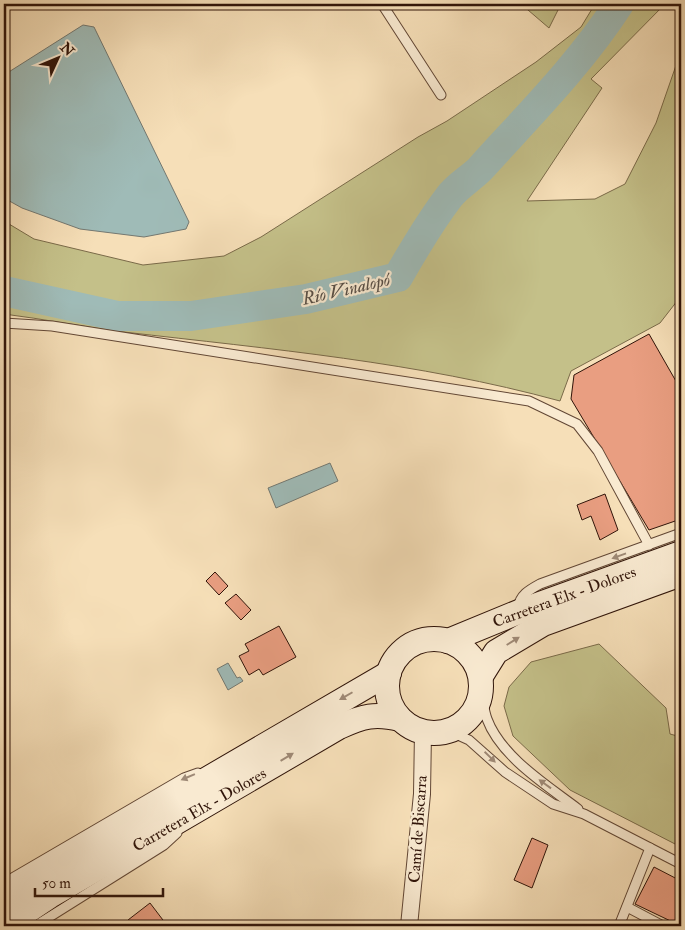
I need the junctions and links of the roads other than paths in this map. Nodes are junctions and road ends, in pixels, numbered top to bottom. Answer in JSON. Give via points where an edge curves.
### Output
{"nodes":[{"id":1,"x":382,"y":4,"type":"edge"},
{"id":2,"x":441,"y":95,"type":"dead end"},
{"id":3,"x":4,"y":323,"type":"edge"},
{"id":4,"x":681,"y":533,"type":"edge"},
{"id":5,"x":649,"y":545,"type":"junction"},
{"id":6,"x":681,"y":553,"type":"edge"},
{"id":7,"x":681,"y":574,"type":"edge"},
{"id":8,"x":664,"y":592,"type":"dead end"},
{"id":9,"x":628,"y":594,"type":"junction"},
{"id":10,"x":517,"y":613,"type":"junction"},
{"id":11,"x":448,"y":641,"type":"junction"},
{"id":12,"x":389,"y":673,"type":"junction"},
{"id":13,"x":481,"y":684,"type":"junction"},
{"id":14,"x":400,"y":719,"type":"junction"},
{"id":15,"x":450,"y":731,"type":"junction"},
{"id":16,"x":423,"y":732,"type":"junction"},
{"id":17,"x":250,"y":753,"type":"junction"},
{"id":18,"x":207,"y":804,"type":"junction"},
{"id":19,"x":584,"y":814,"type":"junction"},
{"id":20,"x":650,"y":848,"type":"junction"},
{"id":21,"x":681,"y":864,"type":"edge"},
{"id":22,"x":4,"y":883,"type":"edge"},
{"id":23,"x":4,"y":900,"type":"edge"},
{"id":24,"x":627,"y":907,"type":"junction"},
{"id":25,"x":5,"y":926,"type":"edge"},
{"id":26,"x":35,"y":926,"type":"edge"},
{"id":27,"x":409,"y":926,"type":"edge"},
{"id":28,"x":619,"y":926,"type":"edge"},
{"id":29,"x":663,"y":926,"type":"edge"}],
"edges":[{"from":1,"to":2,"type":"lane"},
{"from":3,"to":5,"type":"lane","via":[[52,326],[529,401],[576,424],[598,450]]},
{"from":4,"to":5,"type":"lane"},
{"from":5,"to":10,"type":"lane","one_way":true,"via":[[540,584],[520,600]]},
{"from":6,"to":10,"type":"main road","name":"Carretera Elx - Dolores"},
{"from":7,"to":9,"type":"main road","name":"Carretera Elx - Dolores"},
{"from":8,"to":9,"type":"lane"},
{"from":13,"to":9,"type":"main road","name":"Carretera Elx - Dolores","one_way":true,"via":[[496,652],[513,640],[543,624]]},
{"from":10,"to":11,"type":"main road","name":"Carretera Elx - Dolores"},
{"from":11,"to":12,"type":"main road","via":[[433,639],[406,649]]},
{"from":11,"to":13,"type":"main road","via":[[466,651],[478,667]]},
{"from":12,"to":14,"type":"main road","via":[[388,697]]},
{"from":12,"to":17,"type":"main road","name":"Carretera Elx - Dolores","one_way":true},
{"from":13,"to":15,"type":"main road","via":[[478,705],[471,717]]},
{"from":19,"to":13,"type":"lane","one_way":true,"via":[[514,757],[487,720]]},
{"from":14,"to":16,"type":"main road"},
{"from":18,"to":14,"type":"main road","name":"Carretera Elx - Dolores","one_way":true,"via":[[339,726],[380,715]]},
{"from":15,"to":16,"type":"main road"},
{"from":15,"to":19,"type":"lane","one_way":true,"via":[[469,740],[527,789],[553,804]]},
{"from":16,"to":27,"type":"street","name":"Camí de Biscarra","via":[[422,794]]},
{"from":17,"to":22,"type":"lane","one_way":true,"via":[[184,778]]},
{"from":17,"to":23,"type":"main road","name":"Carretera Elx - Dolores"},
{"from":18,"to":25,"type":"main road","name":"Carretera Elx - Dolores"},
{"from":18,"to":26,"type":"lane","via":[[164,845]]},
{"from":19,"to":20,"type":"lane"},
{"from":20,"to":21,"type":"lane"},
{"from":20,"to":24,"type":"lane"},
{"from":24,"to":28,"type":"lane"},
{"from":24,"to":29,"type":"lane"}]}
